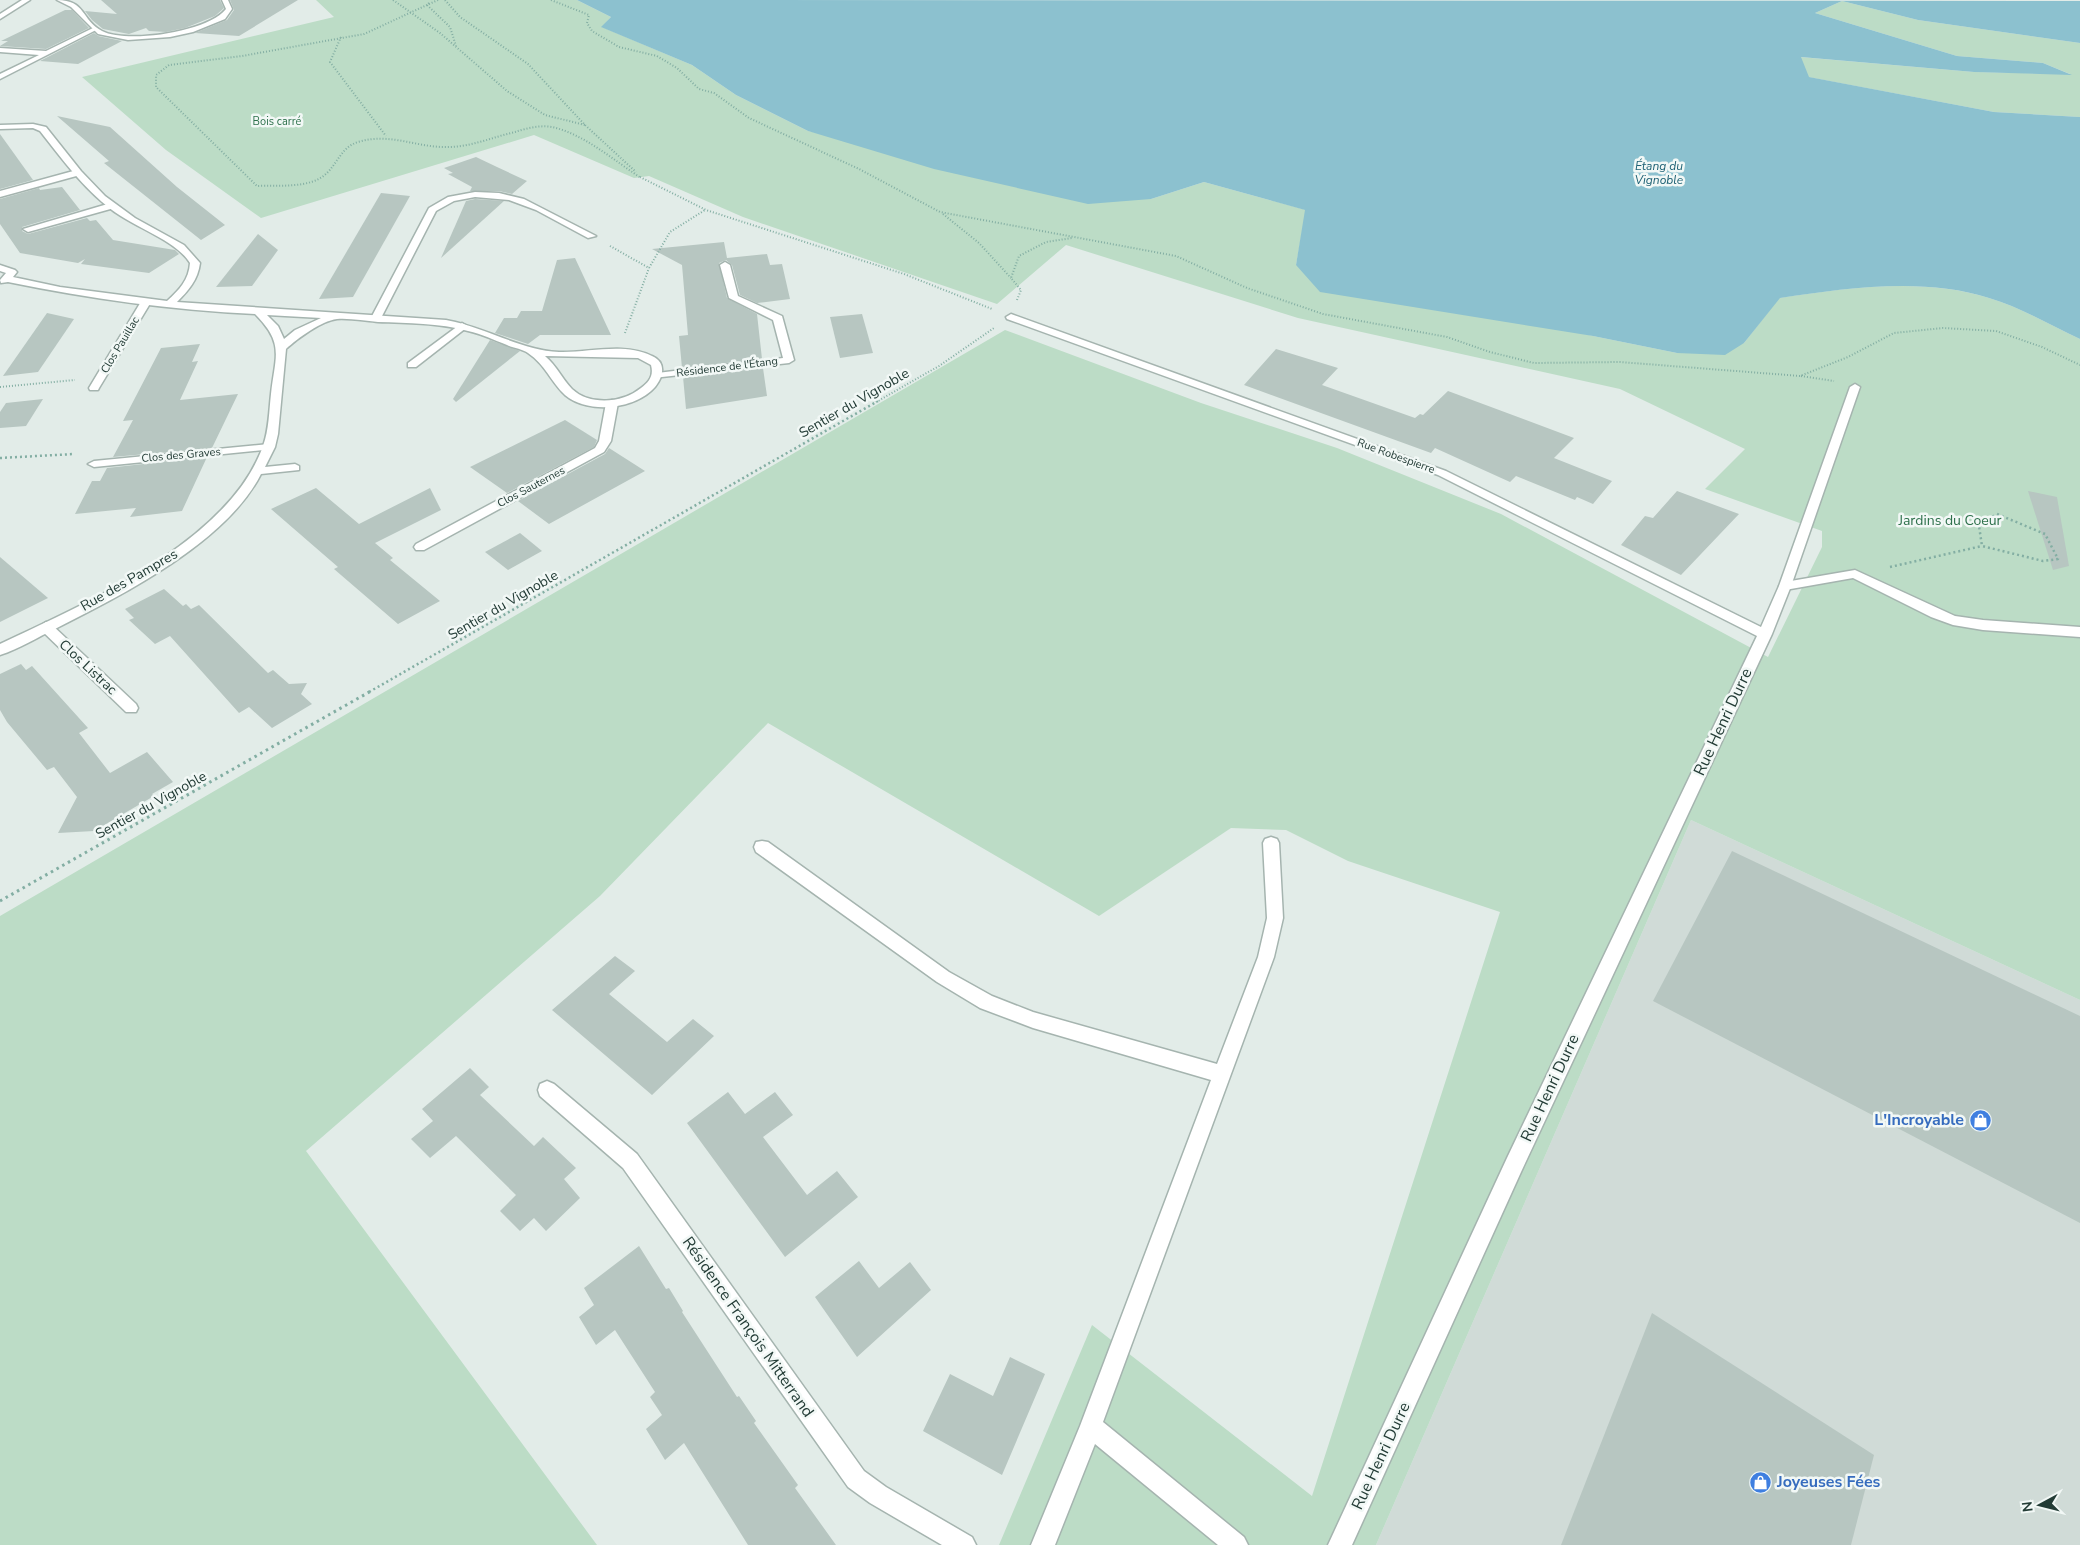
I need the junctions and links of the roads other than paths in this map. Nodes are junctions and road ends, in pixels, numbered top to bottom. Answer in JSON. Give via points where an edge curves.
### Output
{"nodes":[{"id":1,"x":28,"y":0,"type":"edge"},
{"id":2,"x":60,"y":0,"type":"edge"},
{"id":3,"x":225,"y":0,"type":"edge"},
{"id":4,"x":0,"y":17,"type":"edge"},
{"id":5,"x":95,"y":29,"type":"junction"},
{"id":6,"x":0,"y":50,"type":"edge"},
{"id":7,"x":48,"y":53,"type":"junction"},
{"id":8,"x":0,"y":77,"type":"edge"},
{"id":9,"x":0,"y":127,"type":"edge"},
{"id":10,"x":77,"y":173,"type":"junction"},
{"id":11,"x":0,"y":194,"type":"edge"},
{"id":12,"x":111,"y":206,"type":"junction"},
{"id":13,"x":28,"y":229,"type":"dead end"},
{"id":14,"x":592,"y":236,"type":"road end"},
{"id":15,"x":725,"y":265,"type":"dead end"},
{"id":16,"x":0,"y":268,"type":"edge"},
{"id":17,"x":3,"y":281,"type":"edge"},
{"id":18,"x":146,"y":302,"type":"junction"},
{"id":19,"x":168,"y":305,"type":"junction"},
{"id":20,"x":258,"y":312,"type":"junction"},
{"id":21,"x":334,"y":316,"type":"junction"},
{"id":22,"x":1011,"y":317,"type":"road end"},
{"id":23,"x":376,"y":318,"type":"junction"},
{"id":24,"x":462,"y":326,"type":"junction"},
{"id":25,"x":281,"y":348,"type":"junction"},
{"id":26,"x":534,"y":352,"type":"junction"},
{"id":27,"x":412,"y":365,"type":"dead end"},
{"id":28,"x":657,"y":376,"type":"junction"},
{"id":29,"x":1856,"y":387,"type":"road end"},
{"id":30,"x":94,"y":388,"type":"dead end"},
{"id":31,"x":612,"y":403,"type":"junction"},
{"id":32,"x":269,"y":447,"type":"junction"},
{"id":33,"x":94,"y":464,"type":"road end"},
{"id":34,"x":295,"y":468,"type":"dead end"},
{"id":35,"x":258,"y":471,"type":"junction"},
{"id":36,"x":420,"y":547,"type":"dead end"},
{"id":37,"x":1785,"y":586,"type":"junction"},
{"id":38,"x":46,"y":627,"type":"junction"},
{"id":39,"x":2080,"y":632,"type":"edge"},
{"id":40,"x":1764,"y":634,"type":"junction"},
{"id":41,"x":0,"y":650,"type":"edge"},
{"id":42,"x":131,"y":708,"type":"dead end"},
{"id":43,"x":1272,"y":843,"type":"dead end"},
{"id":44,"x":762,"y":847,"type":"dead end"},
{"id":45,"x":1221,"y":1074,"type":"junction"},
{"id":46,"x":547,"y":1090,"type":"dead end"},
{"id":47,"x":1091,"y":1426,"type":"junction"},
{"id":48,"x":964,"y":1545,"type":"edge"},
{"id":49,"x":1043,"y":1545,"type":"edge"},
{"id":50,"x":1236,"y":1545,"type":"edge"},
{"id":51,"x":1340,"y":1545,"type":"edge"}],
"edges":[{"from":1,"to":4,"type":"street"},
{"from":2,"to":5,"type":"street","via":[[76,5]]},
{"from":3,"to":5,"type":"street","via":[[229,9],[227,14],[215,22],[195,28],[133,37],[109,35]]},
{"from":5,"to":7,"type":"street"},
{"from":6,"to":7,"type":"street"},
{"from":7,"to":8,"type":"street"},
{"from":9,"to":10,"type":"street","via":[[39,127]]},
{"from":10,"to":11,"type":"street"},
{"from":10,"to":12,"type":"street"},
{"from":12,"to":13,"type":"street"},
{"from":12,"to":19,"type":"street","via":[[184,249],[193,258],[195,269],[191,281]]},
{"from":14,"to":23,"type":"street","via":[[515,199],[477,196],[446,200],[432,210]]},
{"from":15,"to":28,"type":"street","name":"Résidence de l'Étang","via":[[734,298],[778,318],[789,360]]},
{"from":16,"to":17,"type":"street","via":[[12,272]]},
{"from":17,"to":18,"type":"street"},
{"from":18,"to":19,"type":"street"},
{"from":18,"to":30,"type":"street","name":"Clos Pauillac"},
{"from":19,"to":20,"type":"street"},
{"from":20,"to":21,"type":"street"},
{"from":20,"to":25,"type":"street","name":"Rue des Pampres","via":[[276,330]]},
{"from":21,"to":23,"type":"street"},
{"from":21,"to":25,"type":"street","via":[[299,332]]},
{"from":22,"to":40,"type":"street","name":"Rue Robespierre","via":[[1442,473]]},
{"from":23,"to":24,"type":"street","name":"Résidence de l'Étang"},
{"from":24,"to":26,"type":"street","name":"Résidence de l'Étang"},
{"from":24,"to":27,"type":"street"},
{"from":25,"to":32,"type":"street","name":"Rue des Pampres"},
{"from":26,"to":28,"type":"street","name":"Résidence de l'Étang","via":[[634,354],[650,358],[657,366]]},
{"from":26,"to":31,"type":"street","name":"Résidence de l'Étang","via":[[552,368],[576,398]]},
{"from":28,"to":31,"type":"street","name":"Résidence de l'Étang","via":[[638,397]]},
{"from":29,"to":37,"type":"street","name":"Rue Henri Durre"},
{"from":31,"to":36,"type":"street","name":"Clos Sauternes","via":[[605,441],[600,450]]},
{"from":32,"to":33,"type":"street","name":"Clos des Graves"},
{"from":32,"to":35,"type":"street","name":"Rue des Pampres"},
{"from":34,"to":35,"type":"street"},
{"from":35,"to":38,"type":"street","name":"Rue des Pampres","via":[[228,510],[176,554],[112,593]]},
{"from":37,"to":39,"type":"street","via":[[1855,574],[1953,620]]},
{"from":37,"to":40,"type":"street","name":"Rue Henri Durre"},
{"from":38,"to":41,"type":"street","name":"Rue des Pampres"},
{"from":38,"to":42,"type":"street","name":"Clos Listrac"},
{"from":40,"to":51,"type":"street","name":"Rue Henri Durre","via":[[1514,1165]]},
{"from":43,"to":45,"type":"street","via":[[1274,918],[1271,939]]},
{"from":44,"to":45,"type":"street","via":[[943,976],[986,1002],[1033,1020]]},
{"from":45,"to":47,"type":"street"},
{"from":46,"to":48,"type":"street","name":"Résidence François Mitterrand","via":[[630,1161],[856,1479]]},
{"from":47,"to":49,"type":"street"},
{"from":47,"to":50,"type":"street"}]}
